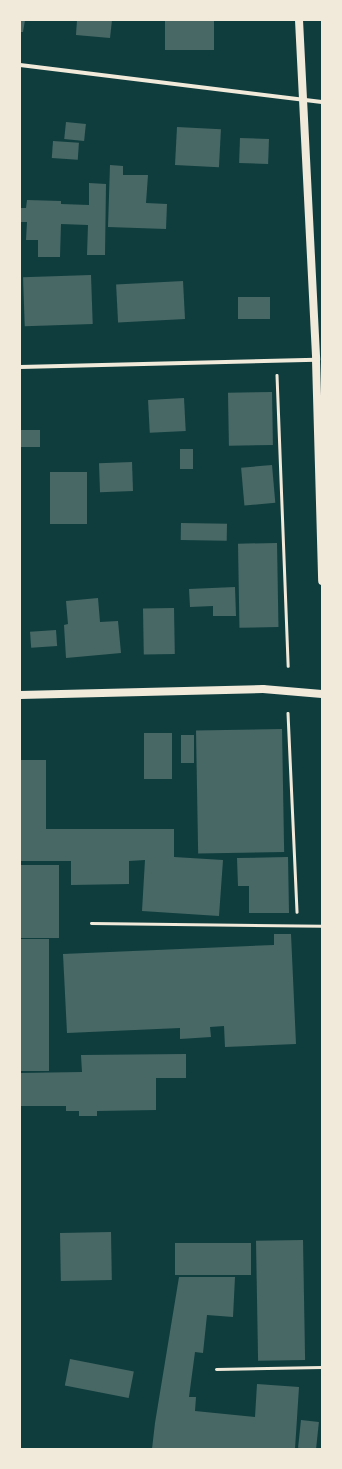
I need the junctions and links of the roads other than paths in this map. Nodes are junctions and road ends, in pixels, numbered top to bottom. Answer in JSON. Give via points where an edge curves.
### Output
{"nodes":[{"id":1,"x":299,"y":20,"type":"edge"},
{"id":2,"x":20,"y":66,"type":"edge"},
{"id":3,"x":302,"y":100,"type":"junction"},
{"id":4,"x":322,"y":102,"type":"edge"},
{"id":5,"x":316,"y":360,"type":"junction"},
{"id":6,"x":20,"y":367,"type":"edge"},
{"id":7,"x":320,"y":480,"type":"edge"},
{"id":8,"x":322,"y":581,"type":"edge"},
{"id":9,"x":322,"y":694,"type":"edge"},
{"id":10,"x":20,"y":695,"type":"edge"},
{"id":11,"x":91,"y":923,"type":"dead end"},
{"id":12,"x":322,"y":926,"type":"edge"},
{"id":13,"x":322,"y":1367,"type":"edge"},
{"id":14,"x":216,"y":1368,"type":"dead end"}],
"edges":[{"from":1,"to":3,"type":"main road"},
{"from":2,"to":3,"type":"street"},
{"from":3,"to":4,"type":"street"},
{"from":3,"to":5,"type":"main road"},
{"from":5,"to":6,"type":"street"},
{"from":5,"to":7,"type":"main road"},
{"from":7,"to":8,"type":"main road"},
{"from":9,"to":10,"type":"main road","via":[[263,689]]},
{"from":11,"to":12,"type":"lane"},
{"from":13,"to":14,"type":"lane"}]}
